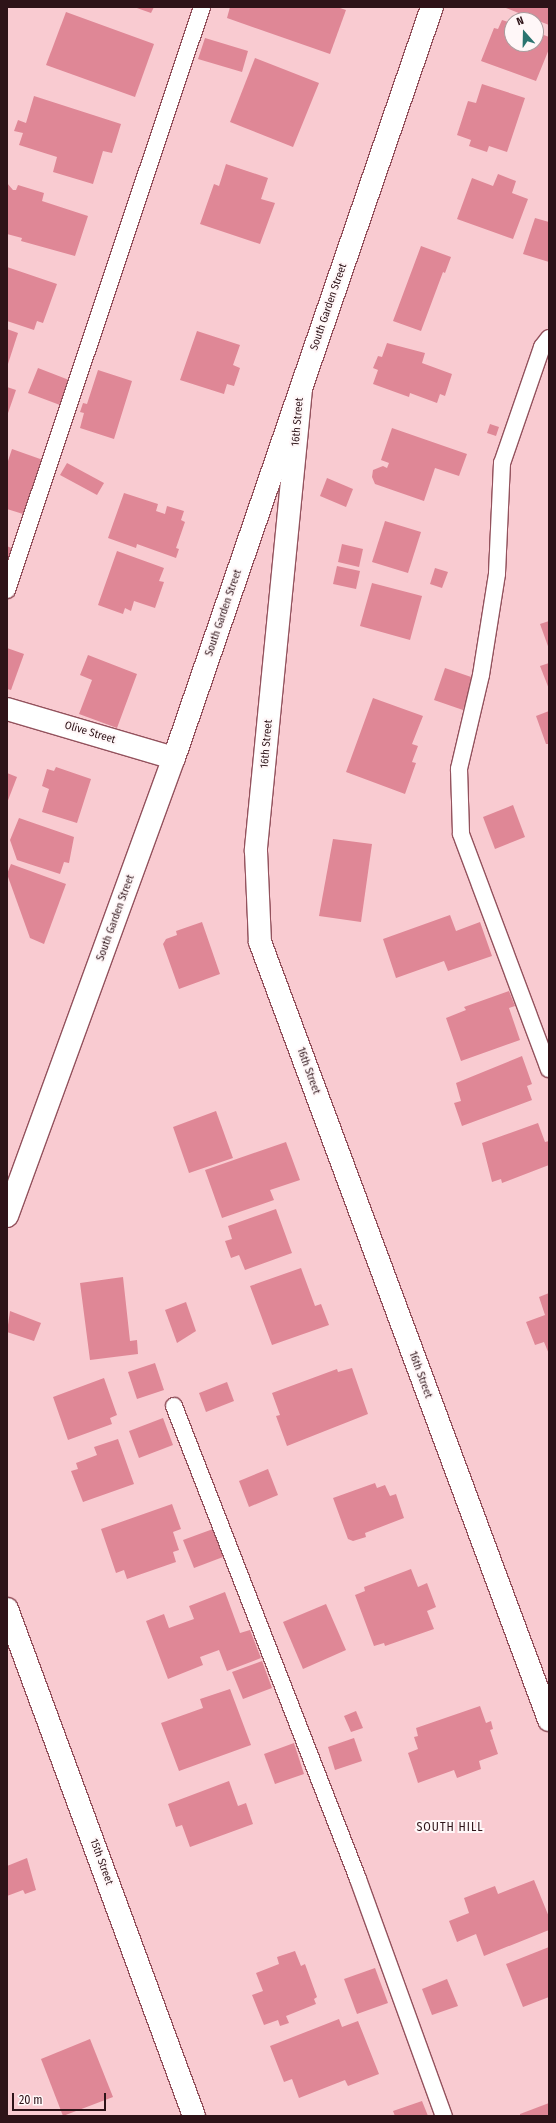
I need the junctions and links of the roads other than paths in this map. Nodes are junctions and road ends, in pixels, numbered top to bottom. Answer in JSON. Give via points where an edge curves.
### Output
{"nodes":[{"id":1,"x":202,"y":7,"type":"edge"},
{"id":2,"x":432,"y":7,"type":"edge"},
{"id":3,"x":549,"y":338,"type":"edge"},
{"id":4,"x":301,"y":389,"type":"junction"},
{"id":5,"x":7,"y":590,"type":"edge"},
{"id":6,"x":7,"y":709,"type":"edge"},
{"id":7,"x":174,"y":758,"type":"junction"},
{"id":8,"x":549,"y":1069,"type":"edge"},
{"id":9,"x":7,"y":1216,"type":"edge"},
{"id":10,"x":174,"y":1406,"type":"dead end"},
{"id":11,"x":7,"y":1609,"type":"edge"},
{"id":12,"x":549,"y":1720,"type":"edge"},
{"id":13,"x":194,"y":2116,"type":"edge"},
{"id":14,"x":444,"y":2116,"type":"edge"}],
"edges":[{"from":1,"to":5,"type":"lane"},
{"from":2,"to":4,"type":"street","name":"South Garden Street"},
{"from":3,"to":8,"type":"lane","via":[[542,347],[502,463],[497,574],[482,675],[459,769],[461,834]]},
{"from":4,"to":7,"type":"street","name":"South Garden Street"},
{"from":4,"to":12,"type":"street","name":"16th Street","via":[[256,851],[260,942]]},
{"from":6,"to":7,"type":"street","name":"Olive Street"},
{"from":7,"to":9,"type":"street","name":"South Garden Street"},
{"from":10,"to":14,"type":"lane","via":[[358,1879]]},
{"from":11,"to":13,"type":"street","name":"15th Street"}]}
